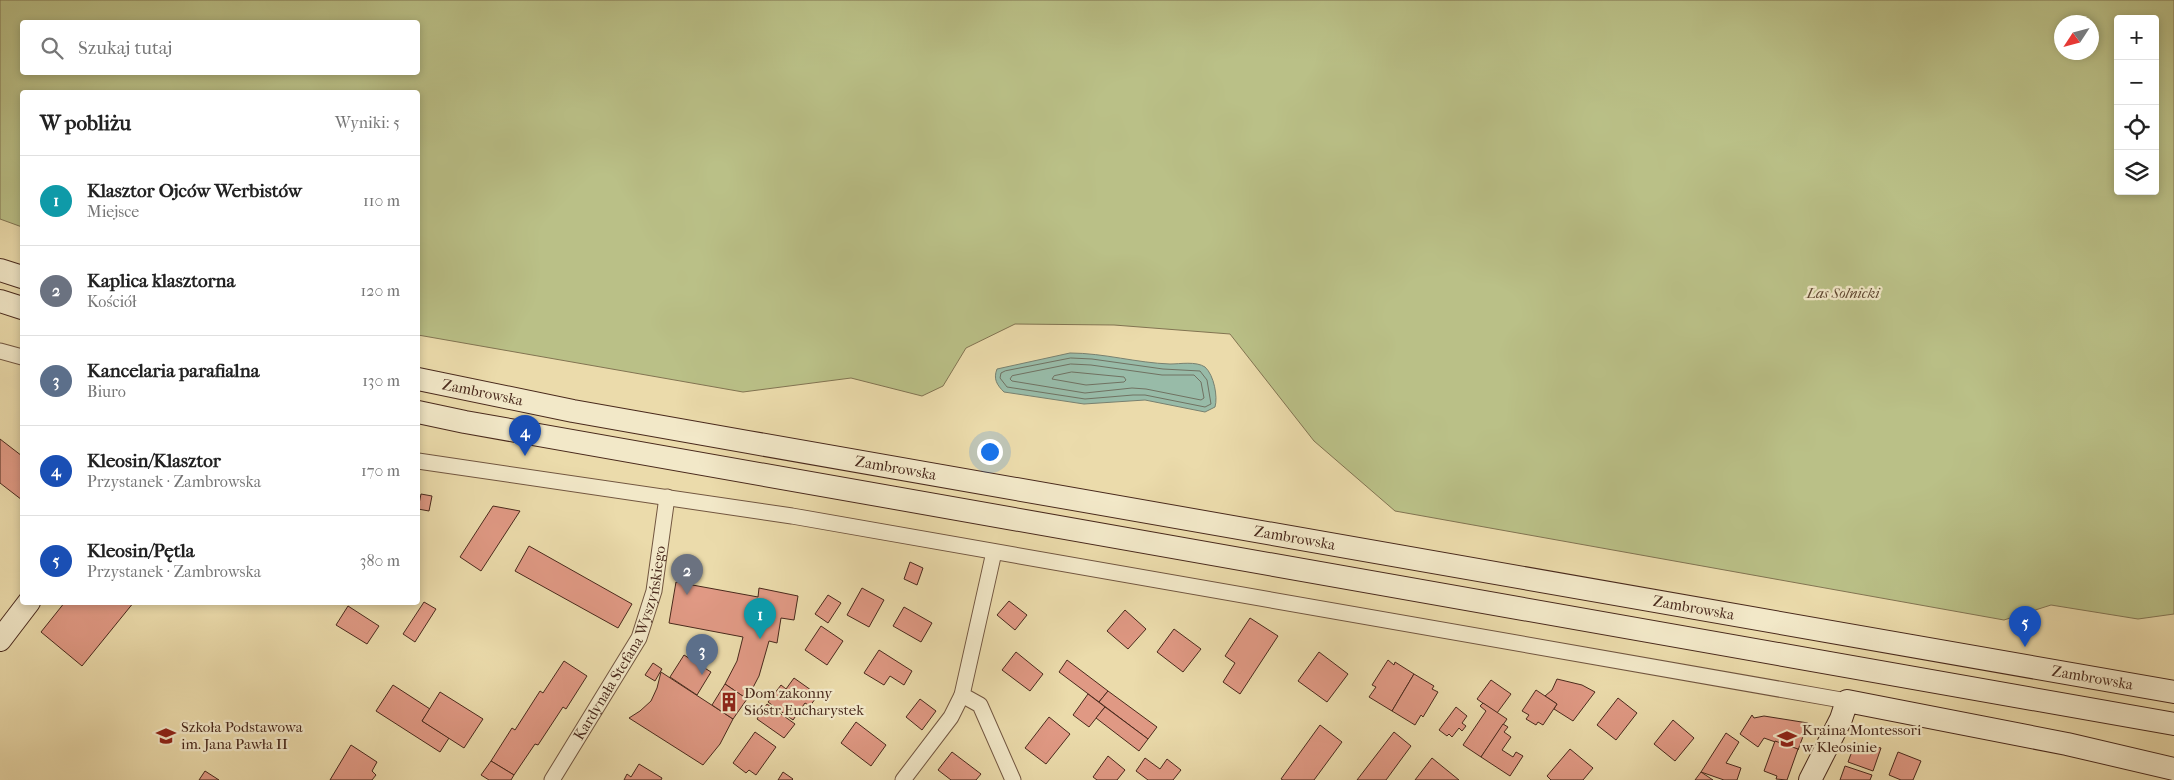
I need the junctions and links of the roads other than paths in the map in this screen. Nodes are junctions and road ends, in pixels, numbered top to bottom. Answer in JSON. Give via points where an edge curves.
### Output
{"nodes":[{"id":1,"x":0,"y":270,"type":"edge"},
{"id":2,"x":20,"y":276,"type":"edge"},
{"id":3,"x":0,"y":301,"type":"edge"},
{"id":4,"x":20,"y":307,"type":"edge"},
{"id":5,"x":0,"y":350,"type":"edge"},
{"id":6,"x":20,"y":356,"type":"edge"},
{"id":7,"x":420,"y":379,"type":"edge"},
{"id":8,"x":420,"y":412,"type":"edge"},
{"id":9,"x":420,"y":461,"type":"edge"},
{"id":10,"x":667,"y":497,"type":"junction"},
{"id":11,"x":994,"y":552,"type":"junction"},
{"id":12,"x":27,"y":605,"type":"edge"},
{"id":13,"x":0,"y":640,"type":"edge"},
{"id":14,"x":2174,"y":692,"type":"edge"},
{"id":15,"x":962,"y":695,"type":"junction"},
{"id":16,"x":1847,"y":701,"type":"junction"},
{"id":17,"x":2174,"y":724,"type":"edge"},
{"id":18,"x":2174,"y":769,"type":"edge"},
{"id":19,"x":552,"y":780,"type":"edge"},
{"id":20,"x":903,"y":780,"type":"edge"},
{"id":21,"x":1013,"y":780,"type":"edge"},
{"id":22,"x":1810,"y":780,"type":"edge"}],
"edges":[{"from":1,"to":2,"type":"main road"},
{"from":3,"to":4,"type":"main road"},
{"from":5,"to":6,"type":"street"},
{"from":7,"to":14,"type":"main road","name":"Zambrowska","via":[[730,439]]},
{"from":8,"to":17,"type":"main road","name":"Zambrowska"},
{"from":9,"to":10,"type":"street"},
{"from":10,"to":11,"type":"street"},
{"from":10,"to":19,"type":"street","name":"Kardynała Stefana Wyszyńskiego","via":[[654,590],[639,638]]},
{"from":11,"to":15,"type":"street"},
{"from":11,"to":16,"type":"street"},
{"from":12,"to":13,"type":"main road"},
{"from":15,"to":20,"type":"street","via":[[951,717]]},
{"from":15,"to":21,"type":"street","via":[[980,705]]},
{"from":16,"to":18,"type":"main road","via":[[2067,744]]},
{"from":16,"to":22,"type":"main road"}]}
